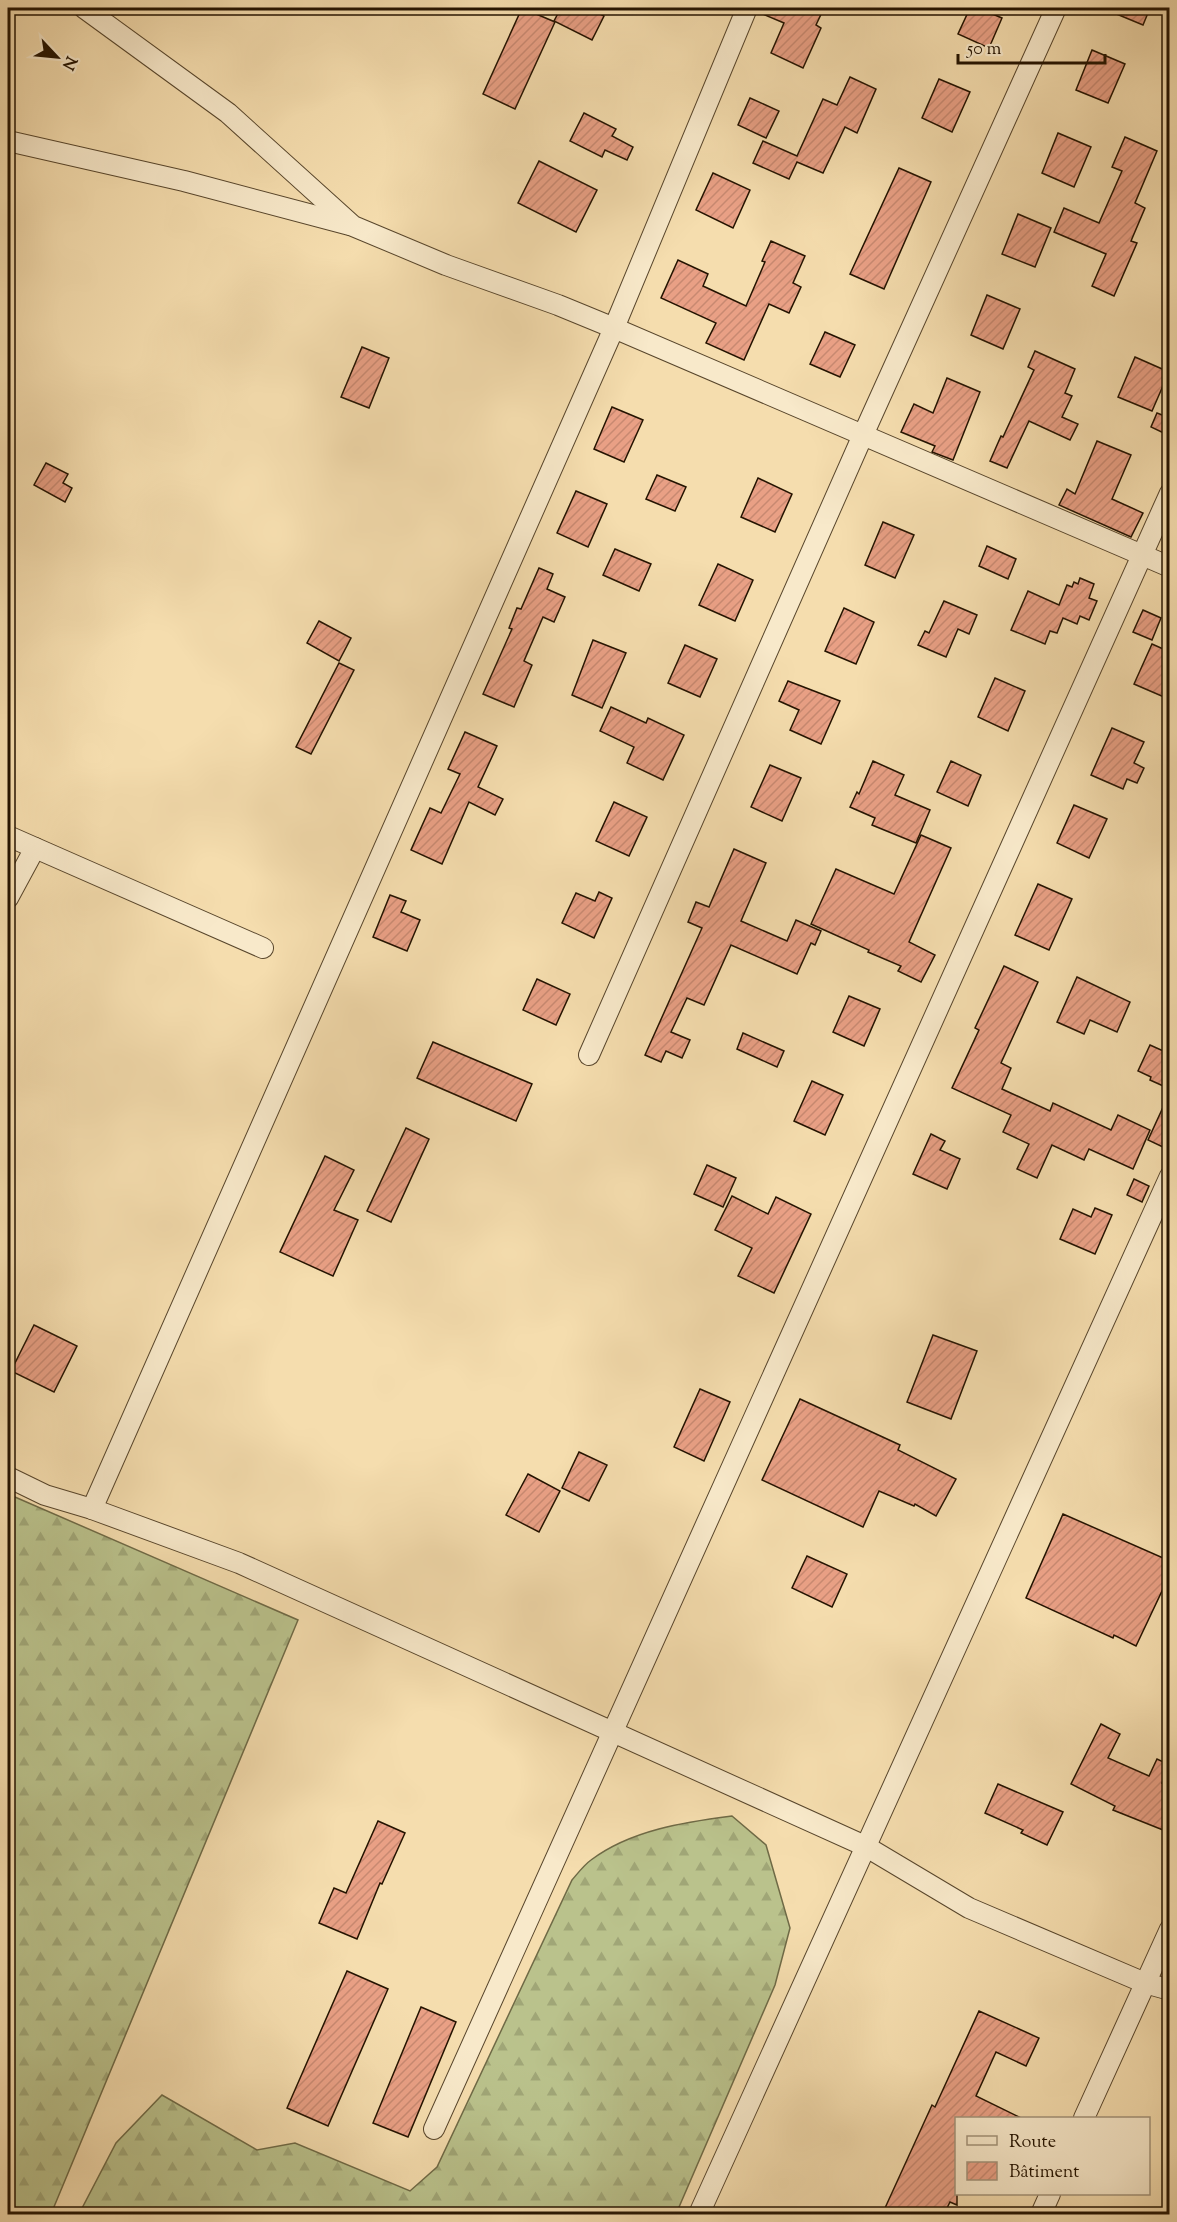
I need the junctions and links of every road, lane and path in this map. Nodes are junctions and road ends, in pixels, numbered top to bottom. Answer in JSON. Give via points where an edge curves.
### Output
{"nodes":[{"id":1,"x":84,"y":8,"type":"edge"},
{"id":2,"x":747,"y":8,"type":"edge"},
{"id":3,"x":1056,"y":8,"type":"edge"},
{"id":4,"x":8,"y":141,"type":"edge"},
{"id":5,"x":353,"y":226,"type":"junction"},
{"id":6,"x":614,"y":328,"type":"junction"},
{"id":7,"x":863,"y":435,"type":"junction"},
{"id":8,"x":1170,"y":493,"type":"edge"},
{"id":9,"x":1142,"y":555,"type":"junction"},
{"id":10,"x":1170,"y":567,"type":"edge"},
{"id":11,"x":8,"y":836,"type":"edge"},
{"id":12,"x":35,"y":848,"type":"junction"},
{"id":13,"x":8,"y":898,"type":"edge"},
{"id":14,"x":263,"y":948,"type":"dead end"},
{"id":15,"x":589,"y":1055,"type":"dead end"},
{"id":16,"x":1170,"y":1176,"type":"edge"},
{"id":17,"x":8,"y":1477,"type":"edge"},
{"id":18,"x":93,"y":1509,"type":"junction"},
{"id":19,"x":613,"y":1732,"type":"junction"},
{"id":20,"x":865,"y":1846,"type":"junction"},
{"id":21,"x":1170,"y":1929,"type":"edge"},
{"id":22,"x":1145,"y":1983,"type":"junction"},
{"id":23,"x":1170,"y":1990,"type":"edge"},
{"id":24,"x":1084,"y":2117,"type":"edge"},
{"id":25,"x":434,"y":2129,"type":"dead end"},
{"id":26,"x":1049,"y":2195,"type":"edge"},
{"id":27,"x":699,"y":2214,"type":"edge"},
{"id":28,"x":1041,"y":2214,"type":"edge"}],
"edges":[{"from":1,"to":5,"type":"street","via":[[228,112]]},
{"from":2,"to":6,"type":"street"},
{"from":3,"to":7,"type":"street"},
{"from":4,"to":5,"type":"street"},
{"from":5,"to":6,"type":"street"},
{"from":6,"to":7,"type":"street"},
{"from":6,"to":18,"type":"street"},
{"from":7,"to":9,"type":"street"},
{"from":7,"to":15,"type":"street"},
{"from":8,"to":9,"type":"street"},
{"from":9,"to":10,"type":"street"},
{"from":9,"to":19,"type":"street"},
{"from":11,"to":12,"type":"street"},
{"from":12,"to":13,"type":"street"},
{"from":12,"to":14,"type":"street"},
{"from":16,"to":20,"type":"street"},
{"from":17,"to":18,"type":"street","via":[[45,1495]]},
{"from":18,"to":19,"type":"street","via":[[239,1563]]},
{"from":19,"to":20,"type":"street"},
{"from":19,"to":25,"type":"street"},
{"from":20,"to":22,"type":"street","via":[[969,1908]]},
{"from":20,"to":27,"type":"street"},
{"from":21,"to":22,"type":"street"},
{"from":22,"to":23,"type":"street"},
{"from":22,"to":24,"type":"street"},
{"from":26,"to":28,"type":"street"}]}
